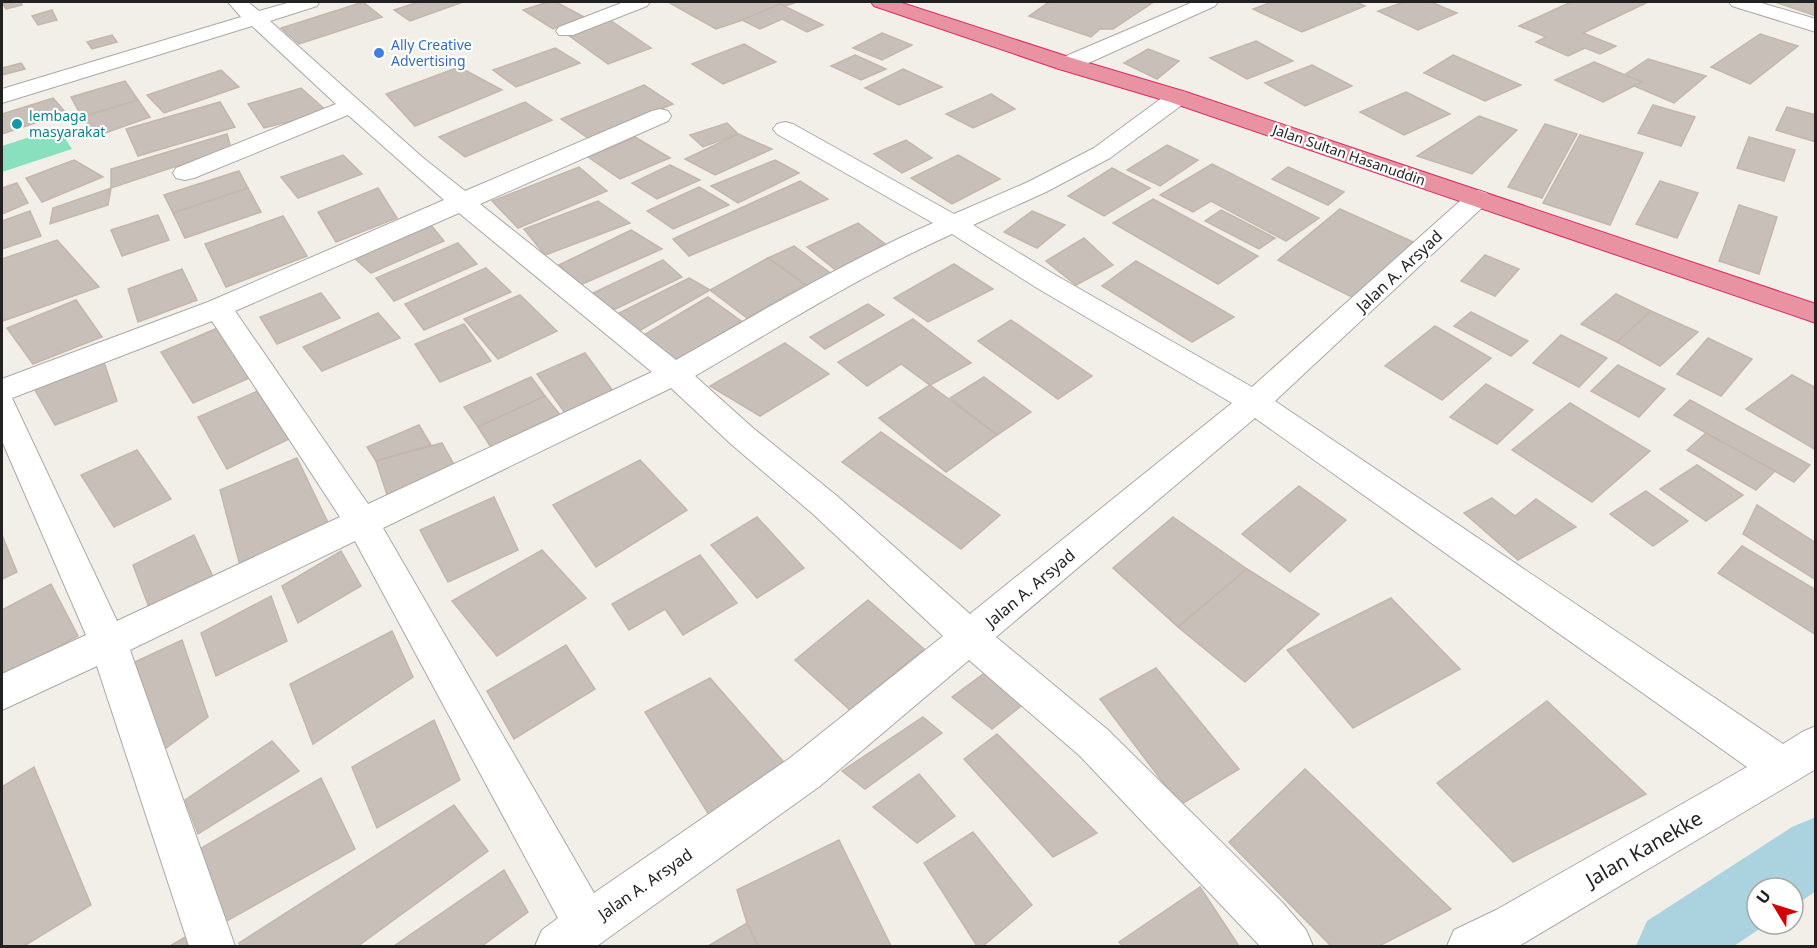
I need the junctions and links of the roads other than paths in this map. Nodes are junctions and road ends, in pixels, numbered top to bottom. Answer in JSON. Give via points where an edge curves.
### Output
{"nodes":[{"id":1,"x":310,"y":2,"type":"edge"},
{"id":2,"x":640,"y":2,"type":"edge"},
{"id":3,"x":881,"y":2,"type":"edge"},
{"id":4,"x":1208,"y":2,"type":"edge"},
{"id":5,"x":1739,"y":2,"type":"edge"},
{"id":6,"x":246,"y":10,"type":"edge"},
{"id":7,"x":1815,"y":26,"type":"edge"},
{"id":8,"x":566,"y":31,"type":"dead end"},
{"id":9,"x":1067,"y":64,"type":"junction"},
{"id":10,"x":2,"y":96,"type":"edge"},
{"id":11,"x":1178,"y":97,"type":"junction"},
{"id":12,"x":352,"y":105,"type":"junction"},
{"id":13,"x":660,"y":116,"type":"dead end"},
{"id":14,"x":785,"y":129,"type":"dead end"},
{"id":15,"x":185,"y":173,"type":"dead end"},
{"id":16,"x":1478,"y":198,"type":"junction"},
{"id":17,"x":464,"y":201,"type":"junction"},
{"id":18,"x":955,"y":225,"type":"junction"},
{"id":19,"x":218,"y":308,"type":"junction"},
{"id":20,"x":1815,"y":314,"type":"edge"},
{"id":21,"x":674,"y":374,"type":"junction"},
{"id":22,"x":2,"y":390,"type":"edge"},
{"id":23,"x":1254,"y":402,"type":"junction"},
{"id":24,"x":2,"y":406,"type":"edge"},
{"id":25,"x":362,"y":522,"type":"junction"},
{"id":26,"x":970,"y":637,"type":"junction"},
{"id":27,"x":108,"y":642,"type":"junction"},
{"id":28,"x":2,"y":693,"type":"edge"},
{"id":29,"x":1799,"y":757,"type":"edge"},
{"id":30,"x":587,"y":925,"type":"junction"},
{"id":31,"x":212,"y":946,"type":"edge"},
{"id":32,"x":558,"y":946,"type":"edge"},
{"id":33,"x":1290,"y":946,"type":"edge"},
{"id":34,"x":1470,"y":946,"type":"edge"}],
"edges":[{"from":1,"to":6,"type":"street"},
{"from":2,"to":8,"type":"street"},
{"from":3,"to":9,"type":"highway","name":"Jalan Sultan Hasanuddin"},
{"from":4,"to":9,"type":"street"},
{"from":5,"to":7,"type":"street"},
{"from":6,"to":10,"type":"street"},
{"from":6,"to":12,"type":"street"},
{"from":9,"to":11,"type":"highway","name":"Jalan Sultan Hasanuddin"},
{"from":11,"to":16,"type":"highway","name":"Jalan Sultan Hasanuddin"},
{"from":11,"to":18,"type":"street","via":[[1102,153]]},
{"from":12,"to":15,"type":"street"},
{"from":12,"to":17,"type":"street","via":[[413,162]]},
{"from":13,"to":17,"type":"street"},
{"from":14,"to":18,"type":"street"},
{"from":16,"to":20,"type":"highway","name":"Jalan Sultan Hasanuddin"},
{"from":16,"to":23,"type":"street","name":"Jalan A. Arsyad"},
{"from":17,"to":19,"type":"street"},
{"from":17,"to":21,"type":"street"},
{"from":18,"to":21,"type":"street","via":[[900,249]]},
{"from":18,"to":23,"type":"street"},
{"from":19,"to":22,"type":"street"},
{"from":19,"to":25,"type":"street"},
{"from":21,"to":25,"type":"street"},
{"from":21,"to":26,"type":"street"},
{"from":23,"to":26,"type":"street","name":"Jalan A. Arsyad"},
{"from":23,"to":29,"type":"street"},
{"from":24,"to":27,"type":"street"},
{"from":25,"to":27,"type":"street"},
{"from":25,"to":30,"type":"street"},
{"from":26,"to":30,"type":"street","name":"Jalan A. Arsyad","via":[[805,772]]},
{"from":26,"to":33,"type":"street","via":[[1094,743]]},
{"from":27,"to":28,"type":"street"},
{"from":27,"to":31,"type":"street"},
{"from":29,"to":34,"type":"street","name":"Jalan Kanekke","via":[[1512,926]]},
{"from":30,"to":32,"type":"street","name":"Jalan A. Arsyad"}]}
